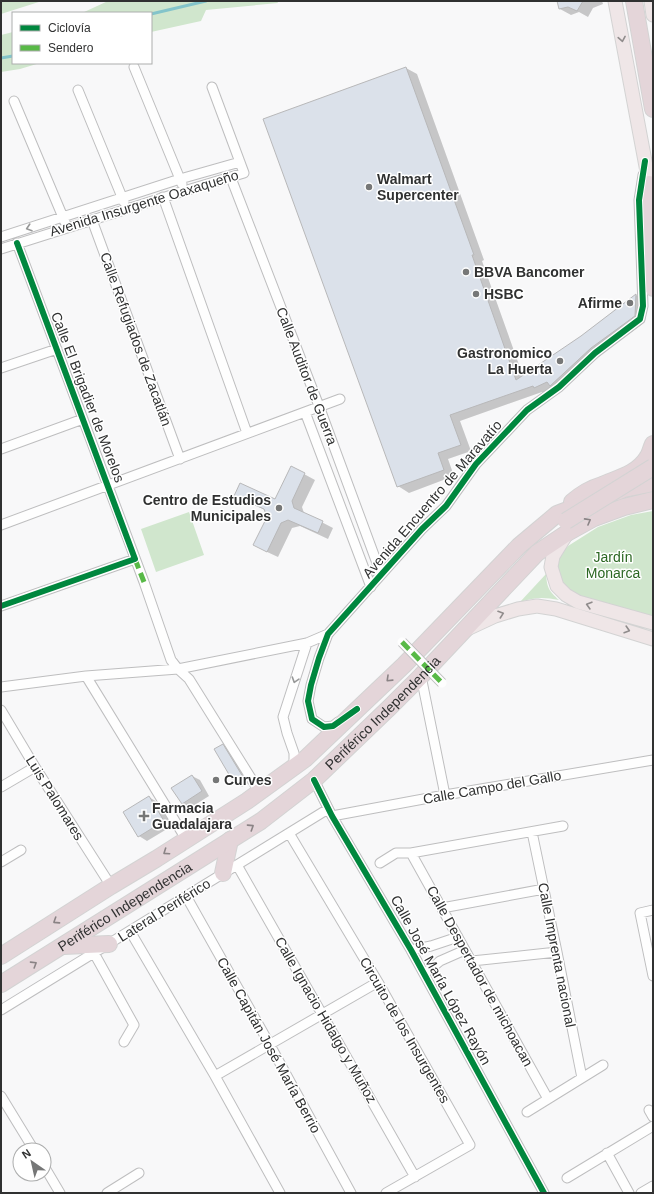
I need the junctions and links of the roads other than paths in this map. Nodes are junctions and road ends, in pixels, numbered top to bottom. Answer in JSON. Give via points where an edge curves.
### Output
{"nodes":[{"id":1,"x":615,"y":1,"type":"edge"},
{"id":2,"x":634,"y":1,"type":"edge"},
{"id":3,"x":651,"y":1,"type":"edge"},
{"id":4,"x":653,"y":15,"type":"edge"},
{"id":5,"x":134,"y":67,"type":"dead end"},
{"id":6,"x":212,"y":86,"type":"dead end"},
{"id":7,"x":78,"y":90,"type":"dead end"},
{"id":8,"x":14,"y":101,"type":"dead end"},
{"id":9,"x":653,"y":109,"type":"edge"},
{"id":10,"x":645,"y":161,"type":"junction"},
{"id":11,"x":240,"y":162,"type":"junction"},
{"id":12,"x":231,"y":178,"type":"junction"},
{"id":13,"x":180,"y":179,"type":"junction"},
{"id":14,"x":649,"y":184,"type":"junction"},
{"id":15,"x":184,"y":191,"type":"junction"},
{"id":16,"x":123,"y":198,"type":"junction"},
{"id":17,"x":163,"y":198,"type":"junction"},
{"id":18,"x":653,"y":205,"type":"edge"},
{"id":19,"x":127,"y":209,"type":"junction"},
{"id":20,"x":63,"y":217,"type":"junction"},
{"id":21,"x":92,"y":220,"type":"junction"},
{"id":22,"x":67,"y":227,"type":"junction"},
{"id":23,"x":1,"y":236,"type":"edge"},
{"id":24,"x":17,"y":243,"type":"junction"},
{"id":25,"x":4,"y":248,"type":"edge"},
{"id":26,"x":653,"y":288,"type":"edge"},
{"id":27,"x":57,"y":349,"type":"junction"},
{"id":28,"x":1,"y":368,"type":"edge"},
{"id":29,"x":340,"y":399,"type":"dead end"},
{"id":30,"x":319,"y":406,"type":"junction"},
{"id":31,"x":305,"y":412,"type":"junction"},
{"id":32,"x":83,"y":419,"type":"junction"},
{"id":33,"x":247,"y":433,"type":"junction"},
{"id":34,"x":653,"y":444,"type":"edge"},
{"id":35,"x":1,"y":449,"type":"edge"},
{"id":36,"x":180,"y":459,"type":"junction"},
{"id":37,"x":653,"y":467,"type":"edge"},
{"id":38,"x":653,"y":483,"type":"edge"},
{"id":39,"x":109,"y":486,"type":"junction"},
{"id":40,"x":653,"y":500,"type":"edge"},
{"id":41,"x":563,"y":523,"type":"junction"},
{"id":42,"x":1,"y":525,"type":"edge"},
{"id":43,"x":135,"y":559,"type":"junction"},
{"id":44,"x":381,"y":574,"type":"junction"},
{"id":45,"x":371,"y":587,"type":"junction"},
{"id":46,"x":1,"y":606,"type":"edge"},
{"id":47,"x":653,"y":623,"type":"edge"},
{"id":48,"x":465,"y":630,"type":"junction"},
{"id":49,"x":328,"y":634,"type":"junction"},
{"id":50,"x":653,"y":638,"type":"edge"},
{"id":51,"x":402,"y":642,"type":"dead end"},
{"id":52,"x":307,"y":643,"type":"junction"},
{"id":53,"x":178,"y":669,"type":"junction"},
{"id":54,"x":86,"y":676,"type":"junction"},
{"id":55,"x":421,"y":676,"type":"junction"},
{"id":56,"x":442,"y":684,"type":"dead end"},
{"id":57,"x":1,"y":687,"type":"edge"},
{"id":58,"x":390,"y":707,"type":"junction"},
{"id":59,"x":357,"y":709,"type":"junction"},
{"id":60,"x":1,"y":710,"type":"edge"},
{"id":61,"x":653,"y":760,"type":"edge"},
{"id":62,"x":35,"y":767,"type":"junction"},
{"id":63,"x":294,"y":767,"type":"junction"},
{"id":64,"x":314,"y":780,"type":"junction"},
{"id":65,"x":1,"y":787,"type":"edge"},
{"id":66,"x":259,"y":791,"type":"junction"},
{"id":67,"x":445,"y":795,"type":"junction"},
{"id":68,"x":330,"y":812,"type":"junction"},
{"id":69,"x":562,"y":826,"type":"dead end"},
{"id":70,"x":532,"y":832,"type":"junction"},
{"id":71,"x":289,"y":833,"type":"junction"},
{"id":72,"x":186,"y":839,"type":"junction"},
{"id":73,"x":230,"y":840,"type":"junction"},
{"id":74,"x":21,"y":850,"type":"dead end"},
{"id":75,"x":411,"y":853,"type":"junction"},
{"id":76,"x":1,"y":862,"type":"edge"},
{"id":77,"x":380,"y":863,"type":"dead end"},
{"id":78,"x":237,"y":864,"type":"junction"},
{"id":79,"x":223,"y":873,"type":"junction"},
{"id":80,"x":110,"y":886,"type":"junction"},
{"id":81,"x":544,"y":889,"type":"junction"},
{"id":82,"x":186,"y":896,"type":"junction"},
{"id":83,"x":442,"y":908,"type":"junction"},
{"id":84,"x":653,"y":910,"type":"edge"},
{"id":85,"x":130,"y":931,"type":"junction"},
{"id":86,"x":458,"y":937,"type":"junction"},
{"id":87,"x":109,"y":944,"type":"junction"},
{"id":88,"x":62,"y":946,"type":"junction"},
{"id":89,"x":431,"y":946,"type":"junction"},
{"id":90,"x":411,"y":950,"type":"junction"},
{"id":91,"x":466,"y":950,"type":"junction"},
{"id":92,"x":557,"y":952,"type":"junction"},
{"id":93,"x":94,"y":953,"type":"junction"},
{"id":94,"x":1,"y":956,"type":"edge"},
{"id":95,"x":440,"y":961,"type":"junction"},
{"id":96,"x":472,"y":962,"type":"junction"},
{"id":97,"x":424,"y":974,"type":"junction"},
{"id":98,"x":653,"y":976,"type":"edge"},
{"id":99,"x":378,"y":982,"type":"junction"},
{"id":100,"x":1,"y":984,"type":"edge"},
{"id":101,"x":1,"y":1010,"type":"edge"},
{"id":102,"x":323,"y":1014,"type":"junction"},
{"id":103,"x":124,"y":1042,"type":"dead end"},
{"id":104,"x":270,"y":1045,"type":"junction"},
{"id":105,"x":603,"y":1065,"type":"dead end"},
{"id":106,"x":215,"y":1076,"type":"junction"},
{"id":107,"x":582,"y":1078,"type":"junction"},
{"id":108,"x":1,"y":1096,"type":"edge"},
{"id":109,"x":548,"y":1099,"type":"junction"},
{"id":110,"x":527,"y":1112,"type":"dead end"},
{"id":111,"x":653,"y":1126,"type":"edge"},
{"id":112,"x":29,"y":1142,"type":"edge"},
{"id":113,"x":607,"y":1153,"type":"junction"},
{"id":114,"x":139,"y":1173,"type":"dead end"},
{"id":115,"x":415,"y":1177,"type":"junction"},
{"id":116,"x":566,"y":1178,"type":"dead end"},
{"id":117,"x":52,"y":1180,"type":"edge"},
{"id":118,"x":653,"y":1186,"type":"edge"},
{"id":119,"x":60,"y":1193,"type":"edge"},
{"id":120,"x":107,"y":1193,"type":"edge"},
{"id":121,"x":280,"y":1193,"type":"edge"},
{"id":122,"x":352,"y":1193,"type":"edge"},
{"id":123,"x":386,"y":1193,"type":"edge"},
{"id":124,"x":544,"y":1193,"type":"edge"},
{"id":125,"x":629,"y":1193,"type":"edge"},
{"id":126,"x":641,"y":1193,"type":"edge"}],
"edges":[{"from":1,"to":10,"type":"main road","one_way":true},
{"from":2,"to":9,"type":"highway"},
{"from":3,"to":4,"type":"main road"},
{"from":5,"to":13,"type":"street"},
{"from":6,"to":11,"type":"street"},
{"from":7,"to":16,"type":"street"},
{"from":8,"to":20,"type":"street"},
{"from":10,"to":14,"type":"main road"},
{"from":10,"to":44,"type":"street","name":"Avenida Encuentro de Maravatío","via":[[639,200],[643,306],[640,319],[528,410],[476,464],[446,506]]},
{"from":11,"to":12,"type":"street","name":"Avenida Insurgente Oaxaqueño","via":[[244,173]]},
{"from":11,"to":13,"type":"street","name":"Avenida Insurgente Oaxaqueño"},
{"from":12,"to":15,"type":"street","name":"Avenida Insurgente Oaxaqueño"},
{"from":12,"to":30,"type":"street","name":"Calle Auditor de Guerra"},
{"from":13,"to":15,"type":"street"},
{"from":13,"to":16,"type":"street","name":"Avenida Insurgente Oaxaqueño"},
{"from":14,"to":18,"type":"main road"},
{"from":14,"to":26,"type":"highway"},
{"from":15,"to":17,"type":"street","name":"Avenida Insurgente Oaxaqueño"},
{"from":16,"to":19,"type":"street"},
{"from":16,"to":20,"type":"street","name":"Avenida Insurgente Oaxaqueño"},
{"from":17,"to":19,"type":"street","name":"Avenida Insurgente Oaxaqueño"},
{"from":17,"to":33,"type":"street"},
{"from":19,"to":21,"type":"street","name":"Avenida Insurgente Oaxaqueño"},
{"from":20,"to":22,"type":"street"},
{"from":20,"to":23,"type":"street","name":"Avenida Insurgente Oaxaqueño","one_way":true},
{"from":21,"to":22,"type":"street","name":"Avenida Insurgente Oaxaqueño"},
{"from":21,"to":36,"type":"street","name":"Calle Refugiados de Zacatlán"},
{"from":22,"to":24,"type":"street","name":"Avenida Insurgente Oaxaqueño"},
{"from":23,"to":25,"type":"street"},
{"from":24,"to":25,"type":"street","name":"Avenida Insurgente Oaxaqueño"},
{"from":24,"to":27,"type":"street","name":"Calle El Brigadier de Morelos"},
{"from":27,"to":28,"type":"street"},
{"from":27,"to":32,"type":"street","name":"Calle El Brigadier de Morelos"},
{"from":29,"to":30,"type":"street"},
{"from":30,"to":31,"type":"street"},
{"from":30,"to":44,"type":"street","name":"Calle Auditor de Guerra"},
{"from":31,"to":33,"type":"street"},
{"from":31,"to":45,"type":"street","name":"Calle Auditor de Guerra"},
{"from":32,"to":35,"type":"street"},
{"from":32,"to":39,"type":"street","name":"Calle El Brigadier de Morelos"},
{"from":33,"to":36,"type":"street"},
{"from":34,"to":41,"type":"highway","via":[[647,458],[636,470],[576,498]]},
{"from":36,"to":39,"type":"street"},
{"from":37,"to":41,"type":"highway","bridge":true},
{"from":38,"to":41,"type":"highway","name":"Periférico Independencia","via":[[624,489]]},
{"from":39,"to":42,"type":"street"},
{"from":39,"to":43,"type":"street","name":"Calle El Brigadier de Morelos"},
{"from":41,"to":40,"type":"highway","name":"Periférico Independencia","one_way":true,"via":[[594,518]]},
{"from":47,"to":41,"type":"main road","one_way":true,"via":[[578,602],[557,586],[551,567]]},
{"from":41,"to":48,"type":"highway","name":"Periférico Independencia"},
{"from":41,"to":58,"type":"highway","via":[[548,532],[518,561],[416,667]]},
{"from":41,"to":59,"type":"highway","name":"Periférico Independencia","one_way":true,"via":[[518,546],[404,665]]},
{"from":43,"to":46,"type":"street"},
{"from":43,"to":53,"type":"street","name":"Calle El Brigadier de Morelos","via":[[170,660]]},
{"from":44,"to":45,"type":"street","name":"Avenida Encuentro de Maravatío"},
{"from":45,"to":49,"type":"street","name":"Avenida Encuentro de Maravatío"},
{"from":48,"to":50,"type":"main road","one_way":true,"via":[[495,616],[538,606],[556,608]]},
{"from":48,"to":55,"type":"highway","name":"Periférico Independencia"},
{"from":49,"to":52,"type":"street"},
{"from":49,"to":59,"type":"street","via":[[311,685],[308,701],[312,719],[324,727],[333,726]]},
{"from":51,"to":56,"type":"street","bridge":true},
{"from":52,"to":53,"type":"street"},
{"from":52,"to":63,"type":"street","one_way":true,"via":[[283,717],[294,753]]},
{"from":53,"to":54,"type":"street"},
{"from":53,"to":66,"type":"street","via":[[189,678]]},
{"from":54,"to":57,"type":"street"},
{"from":54,"to":72,"type":"street"},
{"from":55,"to":58,"type":"highway","name":"Periférico Independencia"},
{"from":55,"to":67,"type":"street"},
{"from":58,"to":64,"type":"highway","name":"Periférico Independencia"},
{"from":59,"to":63,"type":"highway","name":"Periférico Independencia"},
{"from":60,"to":62,"type":"street","name":"Luis Palomares"},
{"from":61,"to":67,"type":"street","name":"Calle Campo del Gallo"},
{"from":62,"to":65,"type":"street"},
{"from":62,"to":80,"type":"street","name":"Luis Palomares"},
{"from":63,"to":66,"type":"highway","name":"Periférico Independencia"},
{"from":64,"to":68,"type":"street","name":"Calle José María López Rayón"},
{"from":73,"to":64,"type":"highway","name":"Periférico Independencia","one_way":true},
{"from":66,"to":72,"type":"highway","name":"Periférico Independencia"},
{"from":67,"to":68,"type":"street","name":"Calle Campo del Gallo"},
{"from":68,"to":71,"type":"street","name":"Lateral Periférico"},
{"from":68,"to":90,"type":"street","name":"Calle José María López Rayón"},
{"from":69,"to":70,"type":"street"},
{"from":70,"to":75,"type":"street"},
{"from":70,"to":81,"type":"street","name":"Calle Imprenta nacional"},
{"from":71,"to":78,"type":"street","name":"Lateral Periférico"},
{"from":71,"to":99,"type":"street","name":"Circuito de los Insurgentes"},
{"from":72,"to":80,"type":"highway","name":"Periférico Independencia","one_way":true},
{"from":73,"to":79,"type":"highway"},
{"from":73,"to":88,"type":"highway","name":"Periférico Independencia"},
{"from":74,"to":76,"type":"street"},
{"from":75,"to":77,"type":"street","via":[[396,852]]},
{"from":75,"to":83,"type":"street","name":"Calle Despertador de michoacan"},
{"from":78,"to":79,"type":"street","name":"Lateral Periférico"},
{"from":78,"to":102,"type":"street","name":"Calle Ignacio Hidalgo y Muñoz"},
{"from":79,"to":82,"type":"street","name":"Lateral Periférico"},
{"from":80,"to":94,"type":"highway","name":"Periférico Independencia","one_way":true},
{"from":81,"to":83,"type":"street"},
{"from":81,"to":92,"type":"street","name":"Calle Imprenta nacional"},
{"from":82,"to":85,"type":"street","name":"Lateral Periférico"},
{"from":82,"to":104,"type":"street","name":"Calle Capitán José María Berrio"},
{"from":83,"to":86,"type":"street","name":"Calle Despertador de michoacan"},
{"from":84,"to":98,"type":"street","via":[[640,913]]},
{"from":85,"to":87,"type":"street","name":"Lateral Periférico"},
{"from":85,"to":106,"type":"street"},
{"from":86,"to":89,"type":"street"},
{"from":86,"to":91,"type":"street","name":"Calle Despertador de michoacan"},
{"from":87,"to":88,"type":"highway"},
{"from":87,"to":93,"type":"street","name":"Lateral Periférico"},
{"from":100,"to":88,"type":"highway","name":"Periférico Independencia","one_way":true},
{"from":89,"to":90,"type":"street"},
{"from":89,"to":95,"type":"street"},
{"from":90,"to":97,"type":"street","name":"Calle José María López Rayón"},
{"from":91,"to":95,"type":"street"},
{"from":91,"to":96,"type":"street","name":"Calle Despertador de michoacan"},
{"from":92,"to":96,"type":"street"},
{"from":92,"to":107,"type":"street","name":"Calle Imprenta nacional"},
{"from":93,"to":101,"type":"street","name":"Lateral Periférico"},
{"from":93,"to":103,"type":"street","via":[[134,1025]]},
{"from":95,"to":97,"type":"street"},
{"from":96,"to":109,"type":"street","name":"Calle Despertador de michoacan"},
{"from":97,"to":124,"type":"street","name":"Calle José María López Rayón"},
{"from":99,"to":102,"type":"street"},
{"from":99,"to":115,"type":"street","name":"Circuito de los Insurgentes","via":[[470,1145]]},
{"from":102,"to":104,"type":"street"},
{"from":102,"to":115,"type":"street","name":"Calle Ignacio Hidalgo y Muñoz"},
{"from":104,"to":106,"type":"street"},
{"from":104,"to":122,"type":"street","name":"Calle Capitán José María Berrio"},
{"from":105,"to":107,"type":"street"},
{"from":106,"to":121,"type":"street"},
{"from":107,"to":109,"type":"street"},
{"from":108,"to":112,"type":"street"},
{"from":109,"to":110,"type":"street"},
{"from":111,"to":113,"type":"street"},
{"from":113,"to":116,"type":"street"},
{"from":113,"to":125,"type":"street"},
{"from":114,"to":120,"type":"street"},
{"from":115,"to":123,"type":"street","name":"Circuito de los Insurgentes"},
{"from":117,"to":119,"type":"street"},
{"from":118,"to":126,"type":"street"}]}
